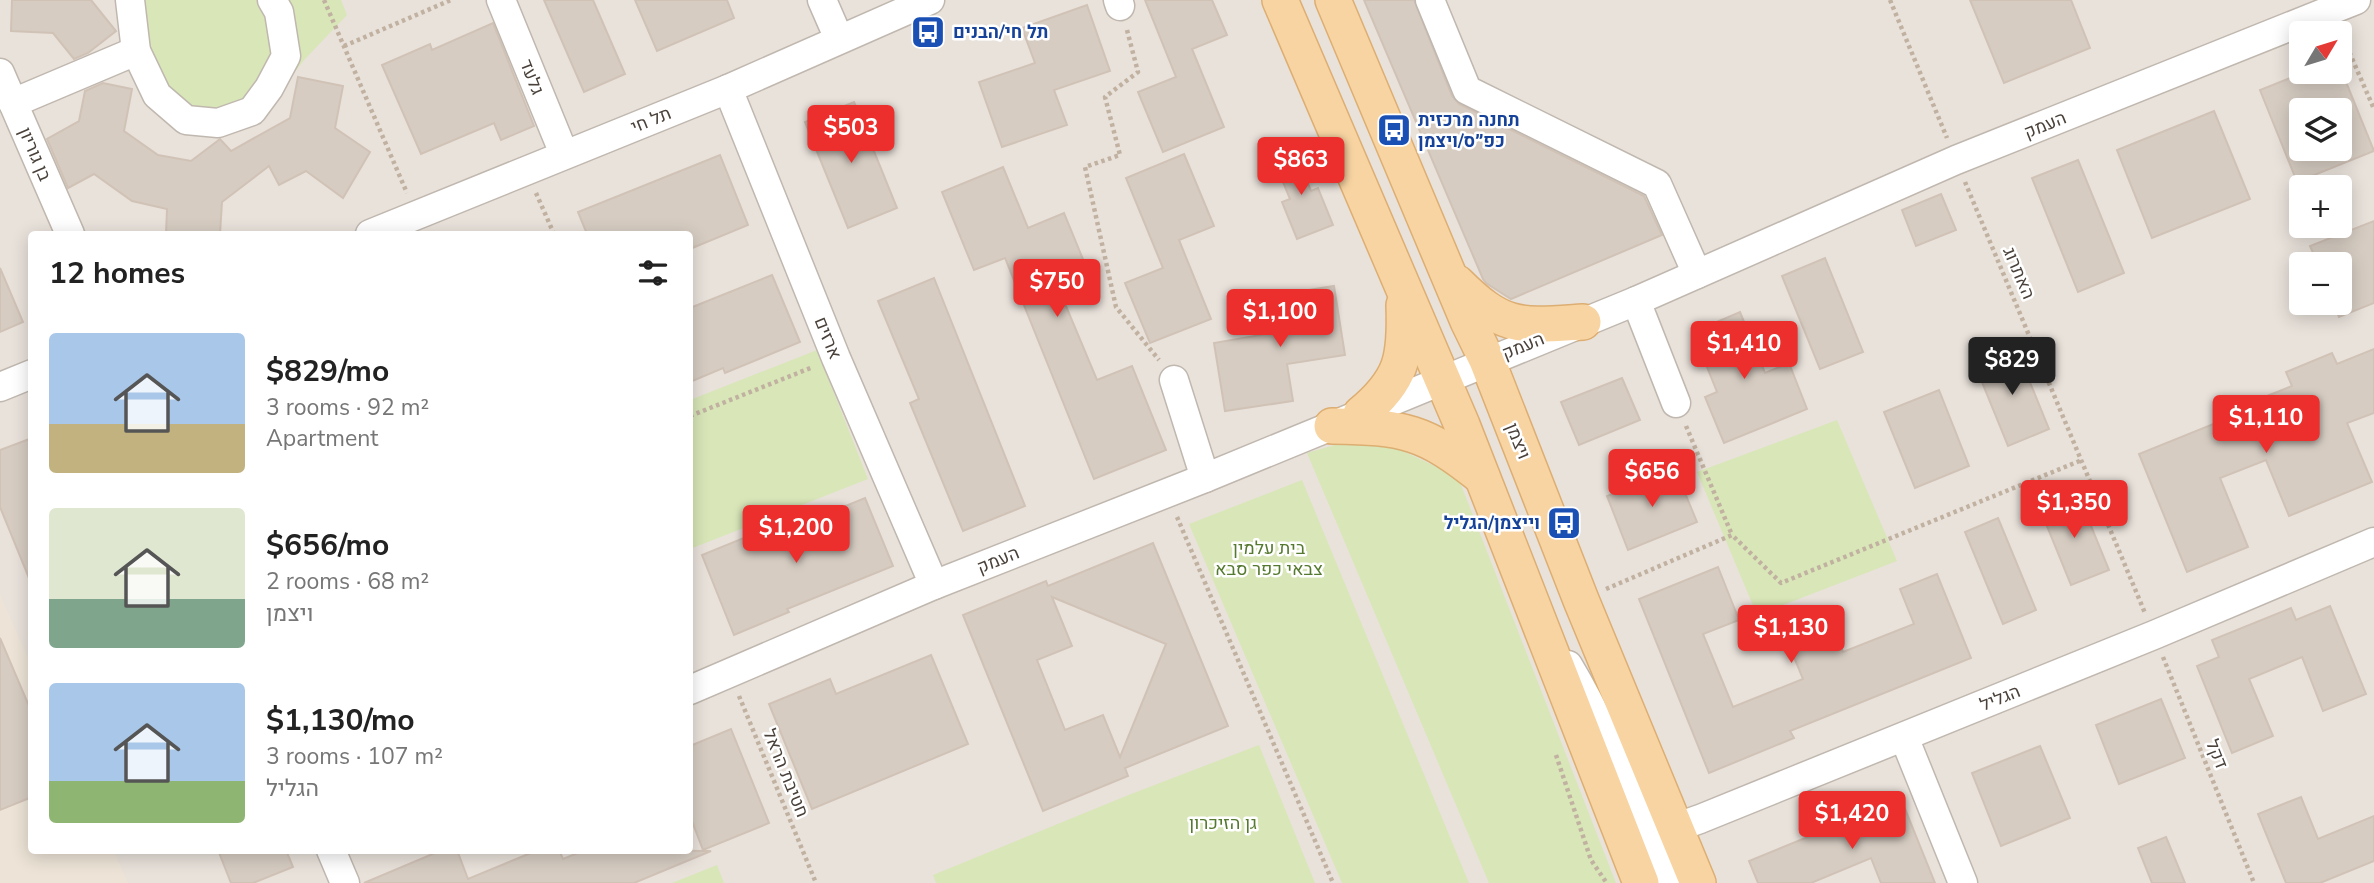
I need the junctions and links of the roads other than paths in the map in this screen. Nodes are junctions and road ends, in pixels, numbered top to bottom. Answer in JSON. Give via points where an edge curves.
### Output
{"nodes":[{"id":1,"x":130,"y":0,"type":"edge"},
{"id":2,"x":272,"y":0,"type":"edge"},
{"id":3,"x":501,"y":0,"type":"edge"},
{"id":4,"x":822,"y":0,"type":"edge"},
{"id":5,"x":930,"y":0,"type":"edge"},
{"id":6,"x":1280,"y":0,"type":"edge"},
{"id":7,"x":1333,"y":0,"type":"edge"},
{"id":8,"x":1430,"y":0,"type":"edge"},
{"id":9,"x":2343,"y":5,"type":"edge"},
{"id":10,"x":839,"y":39,"type":"junction"},
{"id":11,"x":136,"y":51,"type":"junction"},
{"id":12,"x":0,"y":74,"type":"edge"},
{"id":13,"x":728,"y":89,"type":"junction"},
{"id":14,"x":13,"y":103,"type":"junction"},
{"id":15,"x":564,"y":154,"type":"junction"},
{"id":16,"x":69,"y":231,"type":"edge"},
{"id":17,"x":378,"y":231,"type":"edge"},
{"id":18,"x":1697,"y":274,"type":"junction"},
{"id":19,"x":1449,"y":275,"type":"junction"},
{"id":20,"x":1403,"y":291,"type":"junction"},
{"id":21,"x":1636,"y":301,"type":"junction"},
{"id":22,"x":1583,"y":322,"type":"junction"},
{"id":23,"x":1487,"y":360,"type":"junction"},
{"id":24,"x":28,"y":376,"type":"edge"},
{"id":25,"x":1443,"y":379,"type":"junction"},
{"id":26,"x":1174,"y":380,"type":"road end"},
{"id":27,"x":0,"y":387,"type":"edge"},
{"id":28,"x":1676,"y":403,"type":"road end"},
{"id":29,"x":1347,"y":420,"type":"junction"},
{"id":30,"x":1482,"y":477,"type":"junction"},
{"id":31,"x":1205,"y":478,"type":"junction"},
{"id":32,"x":2374,"y":542,"type":"edge"},
{"id":33,"x":934,"y":585,"type":"junction"},
{"id":34,"x":693,"y":689,"type":"edge"},
{"id":35,"x":1904,"y":737,"type":"junction"},
{"id":36,"x":1648,"y":831,"type":"junction"},
{"id":37,"x":333,"y":854,"type":"edge"},
{"id":38,"x":345,"y":883,"type":"edge"},
{"id":39,"x":1641,"y":883,"type":"edge"},
{"id":40,"x":1668,"y":883,"type":"edge"},
{"id":41,"x":1691,"y":883,"type":"edge"},
{"id":42,"x":1698,"y":883,"type":"edge"},
{"id":43,"x":1963,"y":883,"type":"edge"}],
"edges":[{"from":1,"to":11,"type":"street"},
{"from":2,"to":11,"type":"street","via":[[279,12],[286,55],[252,111],[218,123],[186,120],[157,95]]},
{"from":3,"to":15,"type":"street","name":"גלעד"},
{"from":4,"to":10,"type":"street"},
{"from":5,"to":10,"type":"street","name":"תל חי"},
{"from":6,"to":20,"type":"main road","name":"ויצמן"},
{"from":7,"to":19,"type":"main road","name":"ויצמן"},
{"from":8,"to":18,"type":"street","via":[[1467,90],[1657,184]]},
{"from":9,"to":18,"type":"street","name":"העמק","via":[[1956,160]]},
{"from":10,"to":13,"type":"street","name":"תל חי"},
{"from":11,"to":14,"type":"street"},
{"from":12,"to":14,"type":"street","name":"בן גוריון"},
{"from":13,"to":15,"type":"street","name":"תל חי"},
{"from":13,"to":33,"type":"street","name":"ארזים"},
{"from":14,"to":16,"type":"street","name":"בן גוריון"},
{"from":15,"to":17,"type":"street","name":"תל חי"},
{"from":18,"to":21,"type":"street","name":"העמק"},
{"from":19,"to":22,"type":"main road","via":[[1476,302],[1520,324]]},
{"from":19,"to":23,"type":"main road","name":"ויצמן"},
{"from":20,"to":25,"type":"main road","name":"ויצמן"},
{"from":20,"to":29,"type":"main road","via":[[1402,358],[1392,384],[1382,397]]},
{"from":21,"to":22,"type":"street","name":"העמק"},
{"from":21,"to":28,"type":"street"},
{"from":22,"to":23,"type":"street","name":"העמק"},
{"from":23,"to":25,"type":"street","name":"העמק"},
{"from":23,"to":36,"type":"main road","name":"ויצמן","via":[[1581,600]]},
{"from":24,"to":27,"type":"street"},
{"from":25,"to":29,"type":"street","name":"העמק"},
{"from":25,"to":30,"type":"main road","name":"ויצמן"},
{"from":26,"to":31,"type":"street"},
{"from":29,"to":30,"type":"main road","via":[[1406,431],[1434,442]]},
{"from":29,"to":31,"type":"street","name":"העמק"},
{"from":30,"to":36,"type":"main road","name":"ויצמן","via":[[1532,607]]},
{"from":31,"to":33,"type":"street","name":"העמק"},
{"from":32,"to":35,"type":"street","name":"הגליל"},
{"from":33,"to":34,"type":"street","name":"העמק"},
{"from":35,"to":36,"type":"street","name":"הגליל"},
{"from":35,"to":43,"type":"street"},
{"from":36,"to":39,"type":"main road","name":"ויצמן"},
{"from":36,"to":40,"type":"street"},
{"from":36,"to":41,"type":"street"},
{"from":36,"to":42,"type":"main road","name":"ויצמן"},
{"from":37,"to":38,"type":"street"}]}
